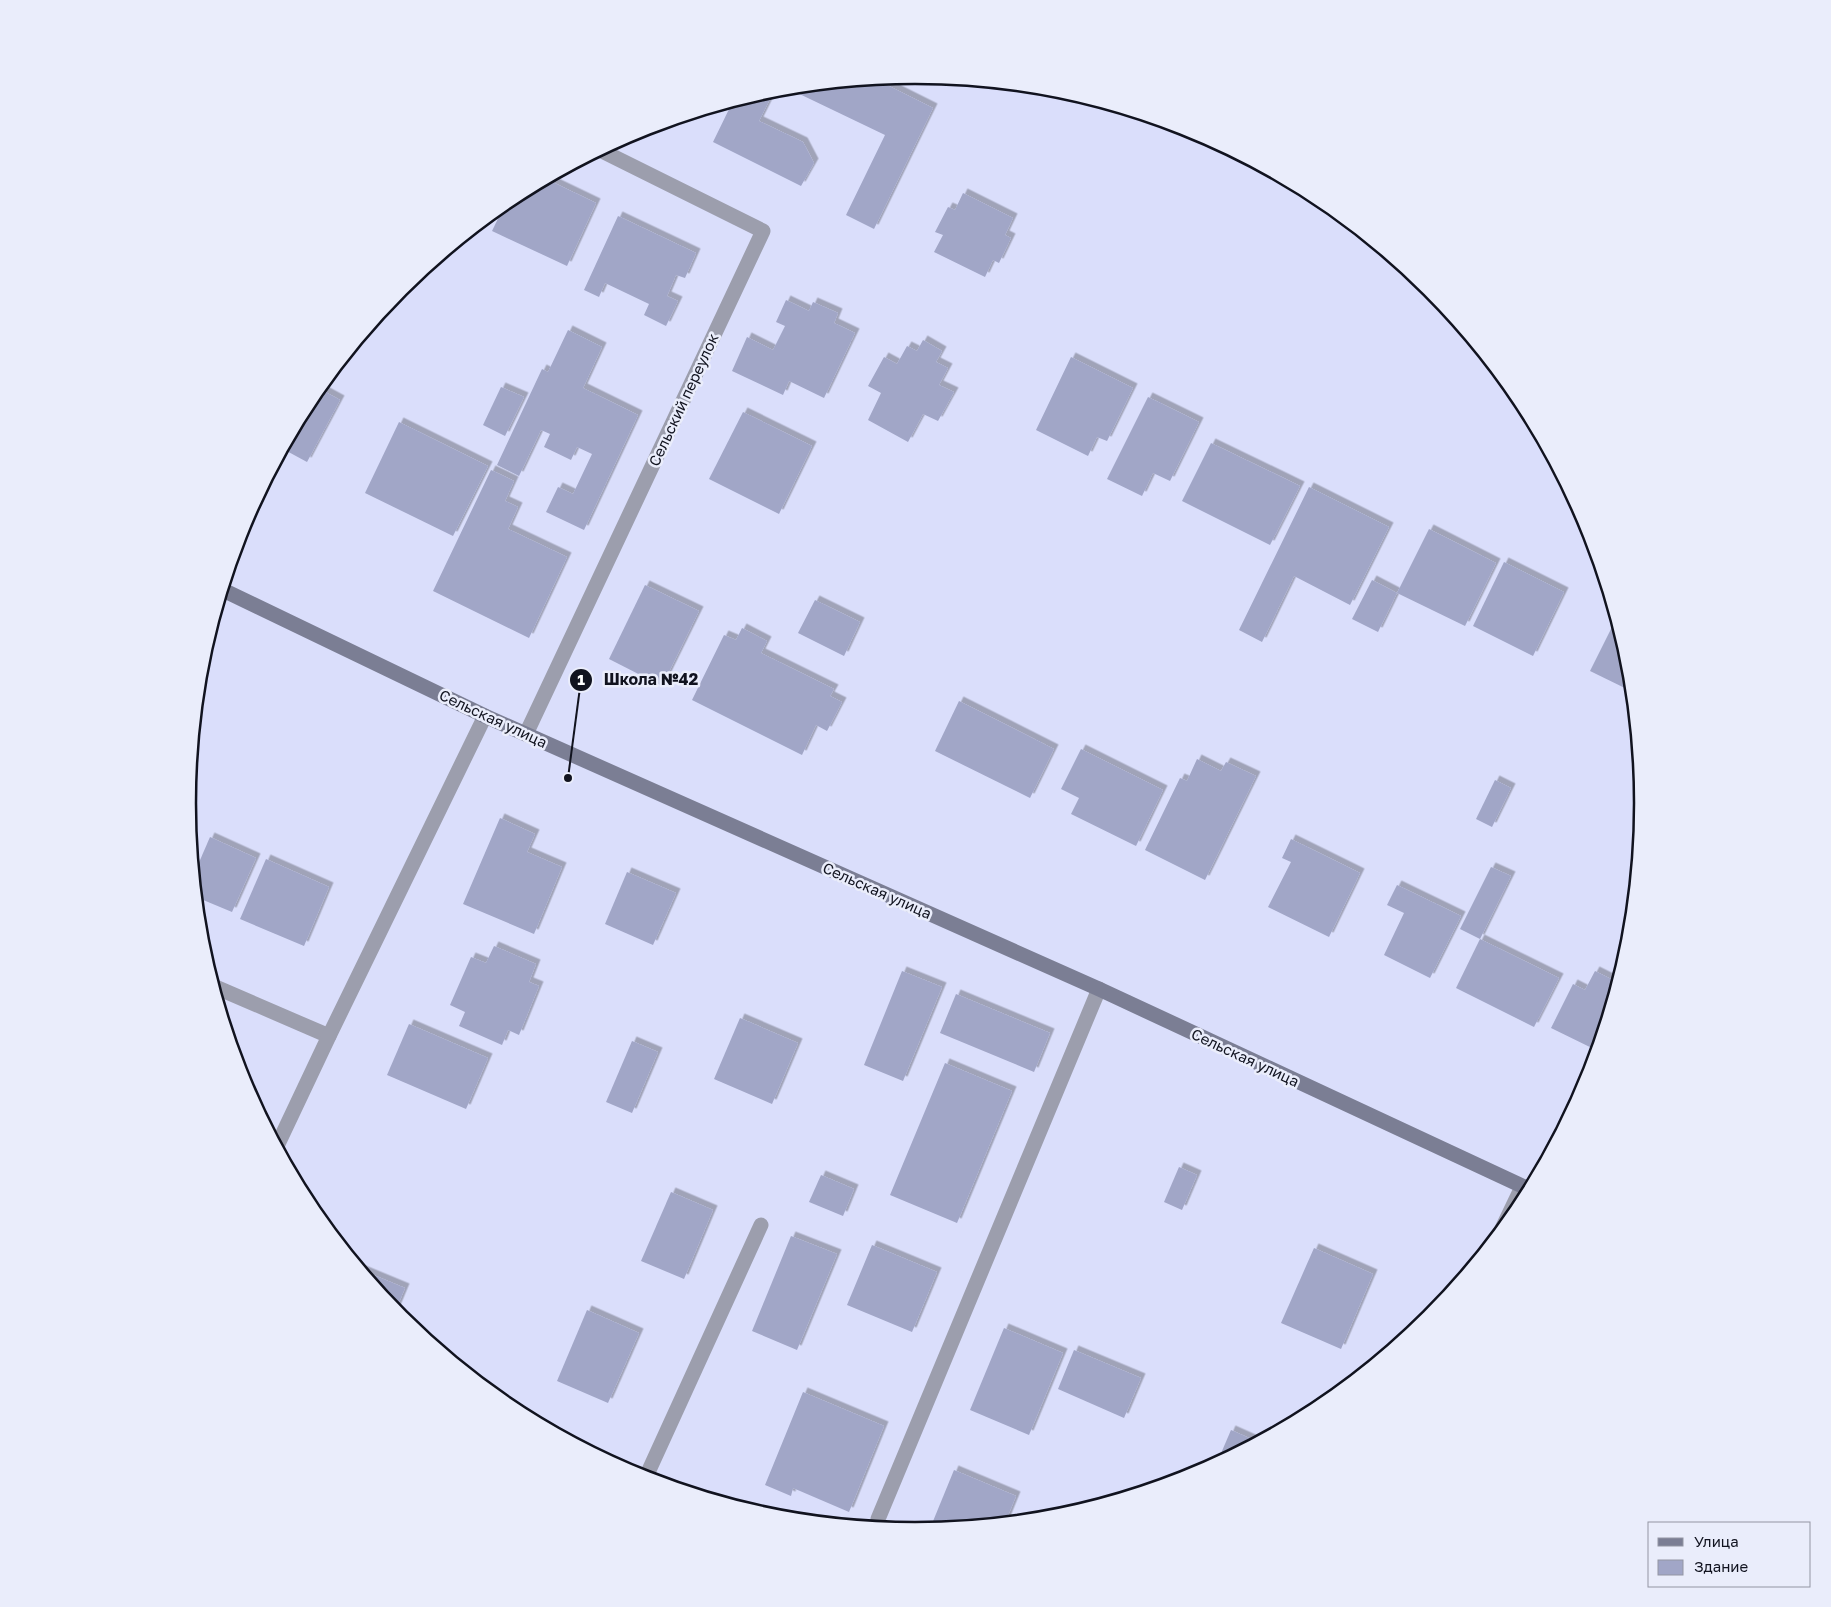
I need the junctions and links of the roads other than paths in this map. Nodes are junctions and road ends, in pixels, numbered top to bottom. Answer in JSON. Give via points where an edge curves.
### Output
{"nodes":[{"id":1,"x":607,"y":154,"type":"edge"},
{"id":2,"x":228,"y":592,"type":"edge"},
{"id":3,"x":485,"y":716,"type":"junction"},
{"id":4,"x":526,"y":734,"type":"junction"},
{"id":5,"x":220,"y":989,"type":"edge"},
{"id":6,"x":1099,"y":989,"type":"junction"},
{"id":7,"x":329,"y":1036,"type":"junction"},
{"id":8,"x":280,"y":1140,"type":"edge"},
{"id":9,"x":1524,"y":1187,"type":"edge"},
{"id":10,"x":761,"y":1225,"type":"dead end"},
{"id":11,"x":649,"y":1471,"type":"edge"},
{"id":12,"x":878,"y":1519,"type":"dead end"}],
"edges":[{"from":1,"to":4,"type":"street","name":"Сельский переулок","via":[[763,231]]},
{"from":2,"to":3,"type":"main road","name":"Сельская улица"},
{"from":3,"to":4,"type":"main road","name":"Сельская улица"},
{"from":3,"to":7,"type":"street"},
{"from":4,"to":6,"type":"main road","name":"Сельская улица"},
{"from":5,"to":7,"type":"street"},
{"from":6,"to":9,"type":"main road","name":"Сельская улица"},
{"from":6,"to":12,"type":"street"},
{"from":7,"to":8,"type":"street"},
{"from":10,"to":11,"type":"street"}]}
